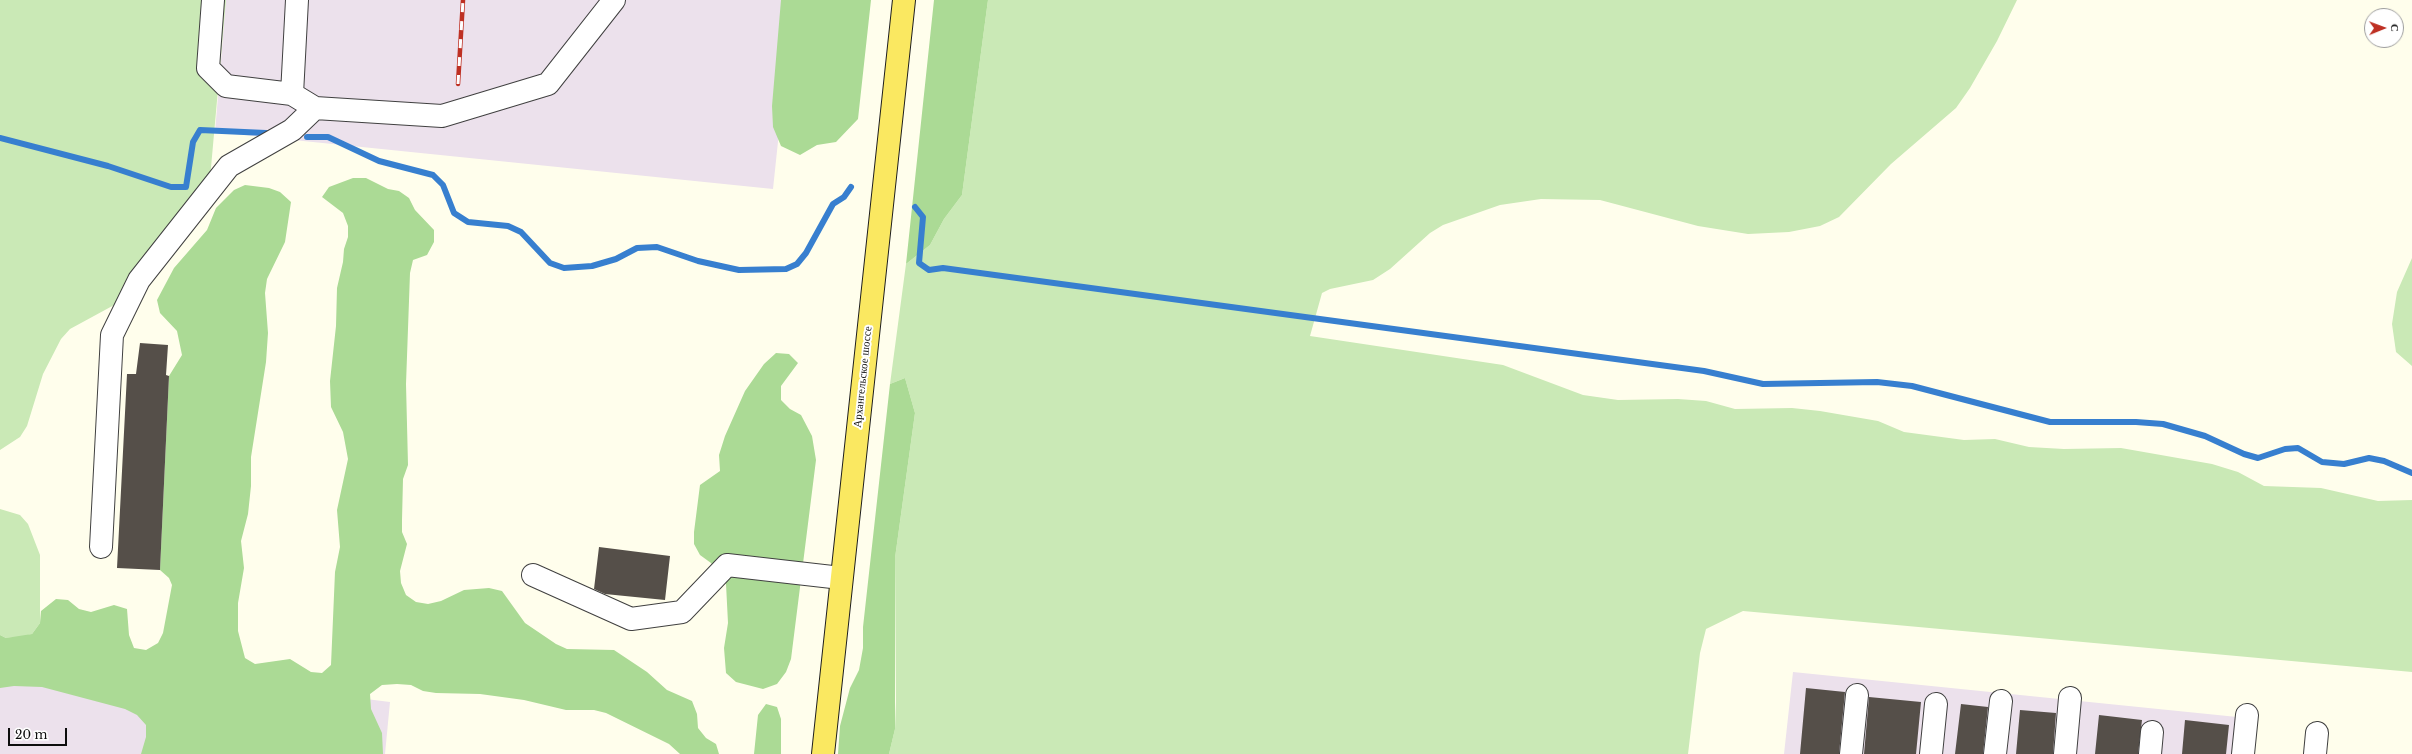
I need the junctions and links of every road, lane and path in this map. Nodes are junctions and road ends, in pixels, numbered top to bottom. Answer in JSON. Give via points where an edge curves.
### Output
{"nodes":[{"id":1,"x":213,"y":0,"type":"edge"},
{"id":2,"x":297,"y":0,"type":"edge"},
{"id":3,"x":614,"y":0,"type":"edge"},
{"id":4,"x":904,"y":0,"type":"edge"},
{"id":5,"x":292,"y":94,"type":"junction"},
{"id":6,"x":315,"y":108,"type":"junction"},
{"id":7,"x":101,"y":547,"type":"dead end"},
{"id":8,"x":533,"y":575,"type":"dead end"},
{"id":9,"x":841,"y":578,"type":"junction"},
{"id":10,"x":1857,"y":695,"type":"dead end"},
{"id":11,"x":2070,"y":698,"type":"dead end"},
{"id":12,"x":2001,"y":701,"type":"dead end"},
{"id":13,"x":1936,"y":704,"type":"dead end"},
{"id":14,"x":2247,"y":715,"type":"dead end"},
{"id":15,"x":2152,"y":732,"type":"dead end"},
{"id":16,"x":2318,"y":733,"type":"dead end"},
{"id":17,"x":823,"y":754,"type":"edge"},
{"id":18,"x":1851,"y":754,"type":"edge"},
{"id":19,"x":1931,"y":754,"type":"edge"},
{"id":20,"x":1995,"y":754,"type":"edge"},
{"id":21,"x":2065,"y":754,"type":"edge"},
{"id":22,"x":2150,"y":754,"type":"edge"},
{"id":23,"x":2243,"y":754,"type":"edge"},
{"id":24,"x":2315,"y":754,"type":"edge"}],
"edges":[{"from":1,"to":5,"type":"lane","via":[[208,68],[226,86]]},
{"from":2,"to":5,"type":"lane"},
{"from":3,"to":6,"type":"lane","via":[[548,84],[442,116]]},
{"from":4,"to":9,"type":"main road","name":"Архангельское шоссе"},
{"from":5,"to":6,"type":"lane"},
{"from":6,"to":7,"type":"lane","via":[[292,130],[229,166],[139,280],[112,335]]},
{"from":8,"to":9,"type":"lane","via":[[631,619],[682,612],[727,565]]},
{"from":9,"to":17,"type":"main road","name":"Архангельское шоссе"},
{"from":10,"to":18,"type":"lane"},
{"from":11,"to":21,"type":"lane"},
{"from":12,"to":20,"type":"lane"},
{"from":13,"to":19,"type":"lane"},
{"from":14,"to":23,"type":"lane"},
{"from":15,"to":22,"type":"lane"},
{"from":16,"to":24,"type":"lane"}]}
